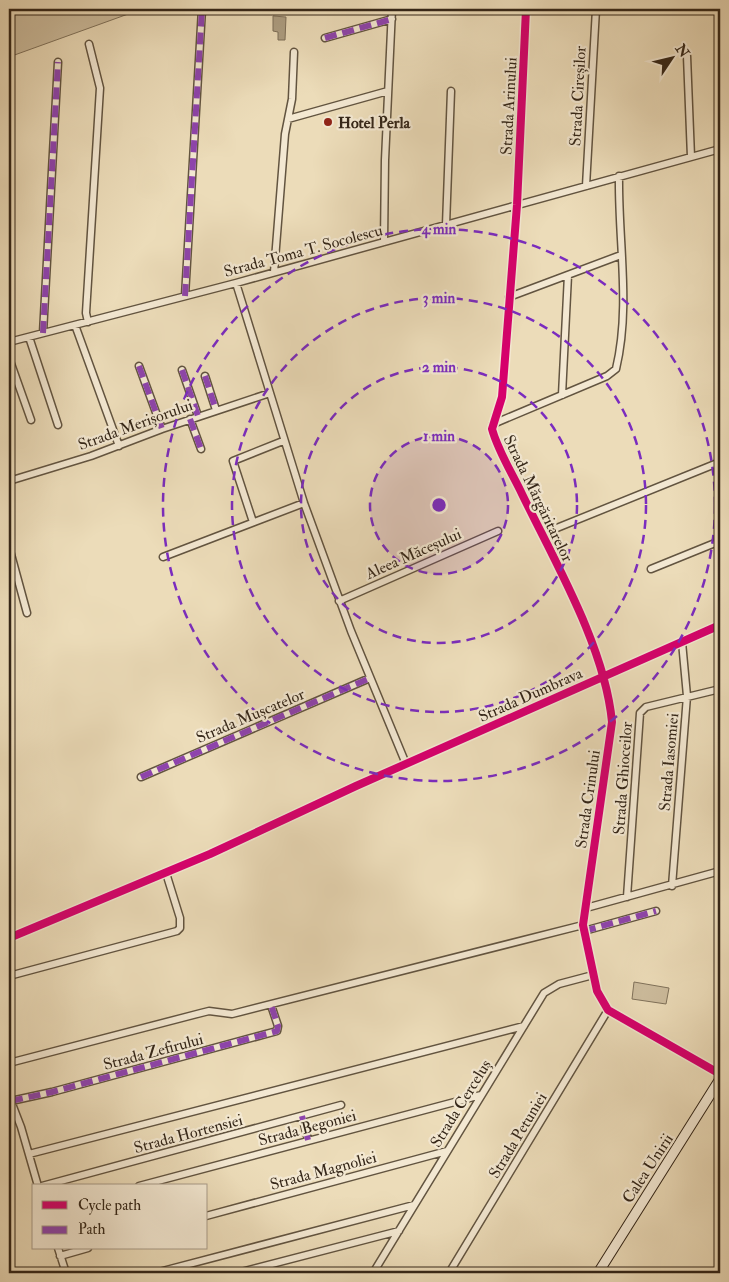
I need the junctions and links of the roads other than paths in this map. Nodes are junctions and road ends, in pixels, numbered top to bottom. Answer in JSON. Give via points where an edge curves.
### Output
{"nodes":[{"id":1,"x":202,"y":9,"type":"edge"},
{"id":2,"x":392,"y":9,"type":"edge"},
{"id":3,"x":526,"y":9,"type":"edge"},
{"id":4,"x":596,"y":9,"type":"edge"},
{"id":5,"x":392,"y":19,"type":"junction"},
{"id":6,"x":325,"y":38,"type":"dead end"},
{"id":7,"x":89,"y":44,"type":"dead end"},
{"id":8,"x":294,"y":52,"type":"dead end"},
{"id":9,"x":687,"y":56,"type":"dead end"},
{"id":10,"x":58,"y":62,"type":"dead end"},
{"id":11,"x":388,"y":91,"type":"junction"},
{"id":12,"x":451,"y":91,"type":"dead end"},
{"id":13,"x":288,"y":119,"type":"junction"},
{"id":14,"x":720,"y":148,"type":"edge"},
{"id":15,"x":690,"y":157,"type":"junction"},
{"id":16,"x":619,"y":176,"type":"junction"},
{"id":17,"x":586,"y":186,"type":"junction"},
{"id":18,"x":517,"y":205,"type":"junction"},
{"id":19,"x":446,"y":225,"type":"junction"},
{"id":20,"x":384,"y":242,"type":"junction"},
{"id":21,"x":620,"y":255,"type":"junction"},
{"id":22,"x":274,"y":272,"type":"junction"},
{"id":23,"x":568,"y":275,"type":"junction"},
{"id":24,"x":236,"y":282,"type":"junction"},
{"id":25,"x":185,"y":296,"type":"junction"},
{"id":26,"x":509,"y":297,"type":"junction"},
{"id":27,"x":88,"y":322,"type":"junction"},
{"id":28,"x":75,"y":325,"type":"junction"},
{"id":29,"x":44,"y":333,"type":"junction"},
{"id":30,"x":29,"y":337,"type":"junction"},
{"id":31,"x":9,"y":342,"type":"edge"},
{"id":32,"x":9,"y":358,"type":"edge"},
{"id":33,"x":139,"y":366,"type":"dead end"},
{"id":34,"x":182,"y":370,"type":"dead end"},
{"id":35,"x":205,"y":376,"type":"dead end"},
{"id":36,"x":270,"y":393,"type":"junction"},
{"id":37,"x":562,"y":395,"type":"junction"},
{"id":38,"x":216,"y":410,"type":"junction"},
{"id":39,"x":198,"y":416,"type":"junction"},
{"id":40,"x":190,"y":419,"type":"junction"},
{"id":41,"x":30,"y":420,"type":"dead end"},
{"id":42,"x":493,"y":424,"type":"junction"},
{"id":43,"x":58,"y":425,"type":"dead end"},
{"id":44,"x":162,"y":429,"type":"junction"},
{"id":45,"x":283,"y":441,"type":"junction"},
{"id":46,"x":119,"y":446,"type":"junction"},
{"id":47,"x":201,"y":449,"type":"dead end"},
{"id":48,"x":720,"y":462,"type":"edge"},
{"id":49,"x":9,"y":482,"type":"edge"},
{"id":50,"x":304,"y":503,"type":"junction"},
{"id":51,"x":253,"y":522,"type":"junction"},
{"id":52,"x":498,"y":531,"type":"dead end"},
{"id":53,"x":542,"y":534,"type":"junction"},
{"id":54,"x":720,"y":541,"type":"edge"},
{"id":55,"x":9,"y":547,"type":"edge"},
{"id":56,"x":163,"y":557,"type":"dead end"},
{"id":57,"x":651,"y":569,"type":"dead end"},
{"id":58,"x":339,"y":601,"type":"junction"},
{"id":59,"x":26,"y":613,"type":"dead end"},
{"id":60,"x":720,"y":625,"type":"edge"},
{"id":61,"x":682,"y":642,"type":"junction"},
{"id":62,"x":604,"y":676,"type":"junction"},
{"id":63,"x":370,"y":678,"type":"junction"},
{"id":64,"x":720,"y":689,"type":"edge"},
{"id":65,"x":687,"y":696,"type":"junction"},
{"id":66,"x":406,"y":764,"type":"junction"},
{"id":67,"x":141,"y":777,"type":"dead end"},
{"id":68,"x":720,"y":871,"type":"edge"},
{"id":69,"x":166,"y":872,"type":"junction"},
{"id":70,"x":672,"y":886,"type":"junction"},
{"id":71,"x":627,"y":897,"type":"junction"},
{"id":72,"x":586,"y":908,"type":"junction"},
{"id":73,"x":656,"y":911,"type":"dead end"},
{"id":74,"x":584,"y":928,"type":"junction"},
{"id":75,"x":9,"y":938,"type":"edge"},
{"id":76,"x":593,"y":975,"type":"junction"},
{"id":77,"x":9,"y":976,"type":"edge"},
{"id":78,"x":271,"y":1005,"type":"junction"},
{"id":79,"x":608,"y":1010,"type":"junction"},
{"id":80,"x":524,"y":1026,"type":"junction"},
{"id":81,"x":9,"y":1063,"type":"edge"},
{"id":82,"x":720,"y":1074,"type":"edge"},
{"id":83,"x":720,"y":1079,"type":"edge"},
{"id":84,"x":481,"y":1095,"type":"junction"},
{"id":85,"x":10,"y":1099,"type":"edge"},
{"id":86,"x":341,"y":1105,"type":"dead end"},
{"id":87,"x":302,"y":1116,"type":"junction"},
{"id":88,"x":308,"y":1140,"type":"junction"},
{"id":89,"x":447,"y":1151,"type":"junction"},
{"id":90,"x":29,"y":1154,"type":"junction"},
{"id":91,"x":39,"y":1184,"type":"edge"},
{"id":92,"x":47,"y":1184,"type":"edge"},
{"id":93,"x":146,"y":1184,"type":"edge"},
{"id":94,"x":414,"y":1205,"type":"junction"},
{"id":95,"x":208,"y":1215,"type":"edge"},
{"id":96,"x":399,"y":1230,"type":"junction"},
{"id":97,"x":58,"y":1250,"type":"edge"},
{"id":98,"x":81,"y":1250,"type":"edge"},
{"id":99,"x":60,"y":1256,"type":"junction"},
{"id":100,"x":66,"y":1273,"type":"edge"},
{"id":101,"x":155,"y":1273,"type":"edge"},
{"id":102,"x":237,"y":1273,"type":"edge"},
{"id":103,"x":373,"y":1273,"type":"edge"},
{"id":104,"x":448,"y":1273,"type":"edge"},
{"id":105,"x":598,"y":1273,"type":"edge"}],
"edges":[{"from":1,"to":25,"type":"street"},
{"from":2,"to":5,"type":"street"},
{"from":3,"to":18,"type":"street","name":"Strada Arinului"},
{"from":4,"to":17,"type":"street","name":"Strada Cireșilor"},
{"from":5,"to":6,"type":"street"},
{"from":5,"to":11,"type":"street"},
{"from":7,"to":27,"type":"street","via":[[100,88]]},
{"from":8,"to":13,"type":"street"},
{"from":9,"to":15,"type":"street"},
{"from":10,"to":29,"type":"street"},
{"from":11,"to":13,"type":"street"},
{"from":11,"to":20,"type":"street"},
{"from":12,"to":19,"type":"street"},
{"from":13,"to":22,"type":"street"},
{"from":14,"to":15,"type":"street","name":"Strada Toma T. Socolescu"},
{"from":15,"to":16,"type":"street","name":"Strada Toma T. Socolescu"},
{"from":16,"to":17,"type":"street","name":"Strada Toma T. Socolescu"},
{"from":16,"to":21,"type":"street"},
{"from":17,"to":18,"type":"street","name":"Strada Toma T. Socolescu"},
{"from":18,"to":19,"type":"street","name":"Strada Toma T. Socolescu"},
{"from":18,"to":26,"type":"street","name":"Strada Mărgăritarelor"},
{"from":19,"to":20,"type":"street","name":"Strada Toma T. Socolescu"},
{"from":20,"to":22,"type":"street","name":"Strada Toma T. Socolescu"},
{"from":21,"to":23,"type":"street"},
{"from":21,"to":37,"type":"street","via":[[624,325],[616,369]]},
{"from":22,"to":24,"type":"street","name":"Strada Toma T. Socolescu"},
{"from":23,"to":26,"type":"street"},
{"from":23,"to":37,"type":"street"},
{"from":24,"to":25,"type":"street","name":"Strada Toma T. Socolescu"},
{"from":24,"to":36,"type":"street"},
{"from":25,"to":27,"type":"street","name":"Strada Toma T. Socolescu"},
{"from":26,"to":42,"type":"street","name":"Strada Mărgăritarelor","via":[[502,397]]},
{"from":27,"to":28,"type":"street","name":"Strada Toma T. Socolescu"},
{"from":28,"to":29,"type":"street","name":"Strada Toma T. Socolescu"},
{"from":28,"to":46,"type":"street"},
{"from":29,"to":30,"type":"street","name":"Strada Toma T. Socolescu"},
{"from":30,"to":31,"type":"street","name":"Strada Toma T. Socolescu"},
{"from":30,"to":43,"type":"street"},
{"from":32,"to":41,"type":"street"},
{"from":33,"to":44,"type":"street"},
{"from":34,"to":39,"type":"street"},
{"from":35,"to":38,"type":"street"},
{"from":36,"to":38,"type":"street","name":"Strada Merișorului"},
{"from":36,"to":45,"type":"street"},
{"from":37,"to":42,"type":"street"},
{"from":38,"to":39,"type":"street","name":"Strada Merișorului"},
{"from":39,"to":40,"type":"street","name":"Strada Merișorului"},
{"from":40,"to":44,"type":"street","name":"Strada Merișorului"},
{"from":40,"to":47,"type":"street"},
{"from":42,"to":53,"type":"street","name":"Strada Mărgăritarelor","via":[[494,434]]},
{"from":44,"to":46,"type":"street","name":"Strada Merișorului"},
{"from":45,"to":50,"type":"street"},
{"from":45,"to":51,"type":"street","via":[[233,461]]},
{"from":46,"to":49,"type":"street","name":"Strada Merișorului"},
{"from":48,"to":53,"type":"street"},
{"from":50,"to":51,"type":"street"},
{"from":50,"to":58,"type":"street"},
{"from":51,"to":56,"type":"street"},
{"from":52,"to":58,"type":"street","name":"Aleea Măceșului"},
{"from":53,"to":62,"type":"street","name":"Strada Mărgăritarelor"},
{"from":54,"to":57,"type":"street"},
{"from":55,"to":59,"type":"street"},
{"from":58,"to":63,"type":"street"},
{"from":60,"to":61,"type":"street","name":"Strada Dumbrava"},
{"from":61,"to":62,"type":"street","name":"Strada Dumbrava"},
{"from":61,"to":65,"type":"street","name":"Strada Iasomiei"},
{"from":62,"to":66,"type":"street","name":"Strada Dumbrava"},
{"from":62,"to":72,"type":"street","name":"Strada Crinului","via":[[612,722]]},
{"from":63,"to":66,"type":"street"},
{"from":63,"to":67,"type":"street","name":"Strada Mușcatelor"},
{"from":64,"to":65,"type":"street"},
{"from":65,"to":70,"type":"street","name":"Strada Iasomiei"},
{"from":65,"to":71,"type":"street","name":"Strada Ghioceilor","via":[[646,707],[640,713]]},
{"from":66,"to":69,"type":"street","name":"Strada Dumbrava"},
{"from":68,"to":70,"type":"street"},
{"from":69,"to":75,"type":"street","name":"Strada Dumbrava"},
{"from":69,"to":77,"type":"street","via":[[180,918],[177,931]]},
{"from":70,"to":71,"type":"street"},
{"from":71,"to":72,"type":"street"},
{"from":72,"to":74,"type":"street","name":"Strada Crinului"},
{"from":73,"to":74,"type":"street"},
{"from":74,"to":76,"type":"street"},
{"from":74,"to":78,"type":"street"},
{"from":76,"to":79,"type":"street"},
{"from":76,"to":80,"type":"street","name":"Strada Cerceluș","via":[[552,986],[544,993]]},
{"from":78,"to":81,"type":"street","via":[[232,1014],[209,1011]]},
{"from":78,"to":85,"type":"street","name":"Strada Zefirului","via":[[278,1026],[276,1031],[52,1092]]},
{"from":79,"to":82,"type":"street"},
{"from":79,"to":104,"type":"street","name":"Strada Petuniei"},
{"from":80,"to":84,"type":"street","name":"Strada Cerceluș"},
{"from":80,"to":90,"type":"street"},
{"from":83,"to":105,"type":"main road","name":"Calea Unirii"},
{"from":84,"to":88,"type":"street","name":"Strada Begoniei"},
{"from":84,"to":89,"type":"street","name":"Strada Cerceluș"},
{"from":85,"to":90,"type":"street"},
{"from":86,"to":87,"type":"street","name":"Strada Hortensiei"},
{"from":87,"to":88,"type":"street"},
{"from":87,"to":92,"type":"street","name":"Strada Hortensiei"},
{"from":88,"to":93,"type":"street","name":"Strada Begoniei"},
{"from":89,"to":94,"type":"street","name":"Strada Cerceluș"},
{"from":89,"to":95,"type":"street","name":"Strada Magnoliei"},
{"from":90,"to":91,"type":"street"},
{"from":94,"to":96,"type":"street","name":"Strada Cerceluș"},
{"from":94,"to":101,"type":"street"},
{"from":96,"to":102,"type":"street"},
{"from":96,"to":103,"type":"street","name":"Strada Cerceluș"},
{"from":97,"to":99,"type":"street"},
{"from":98,"to":99,"type":"street"},
{"from":99,"to":100,"type":"street"}]}
